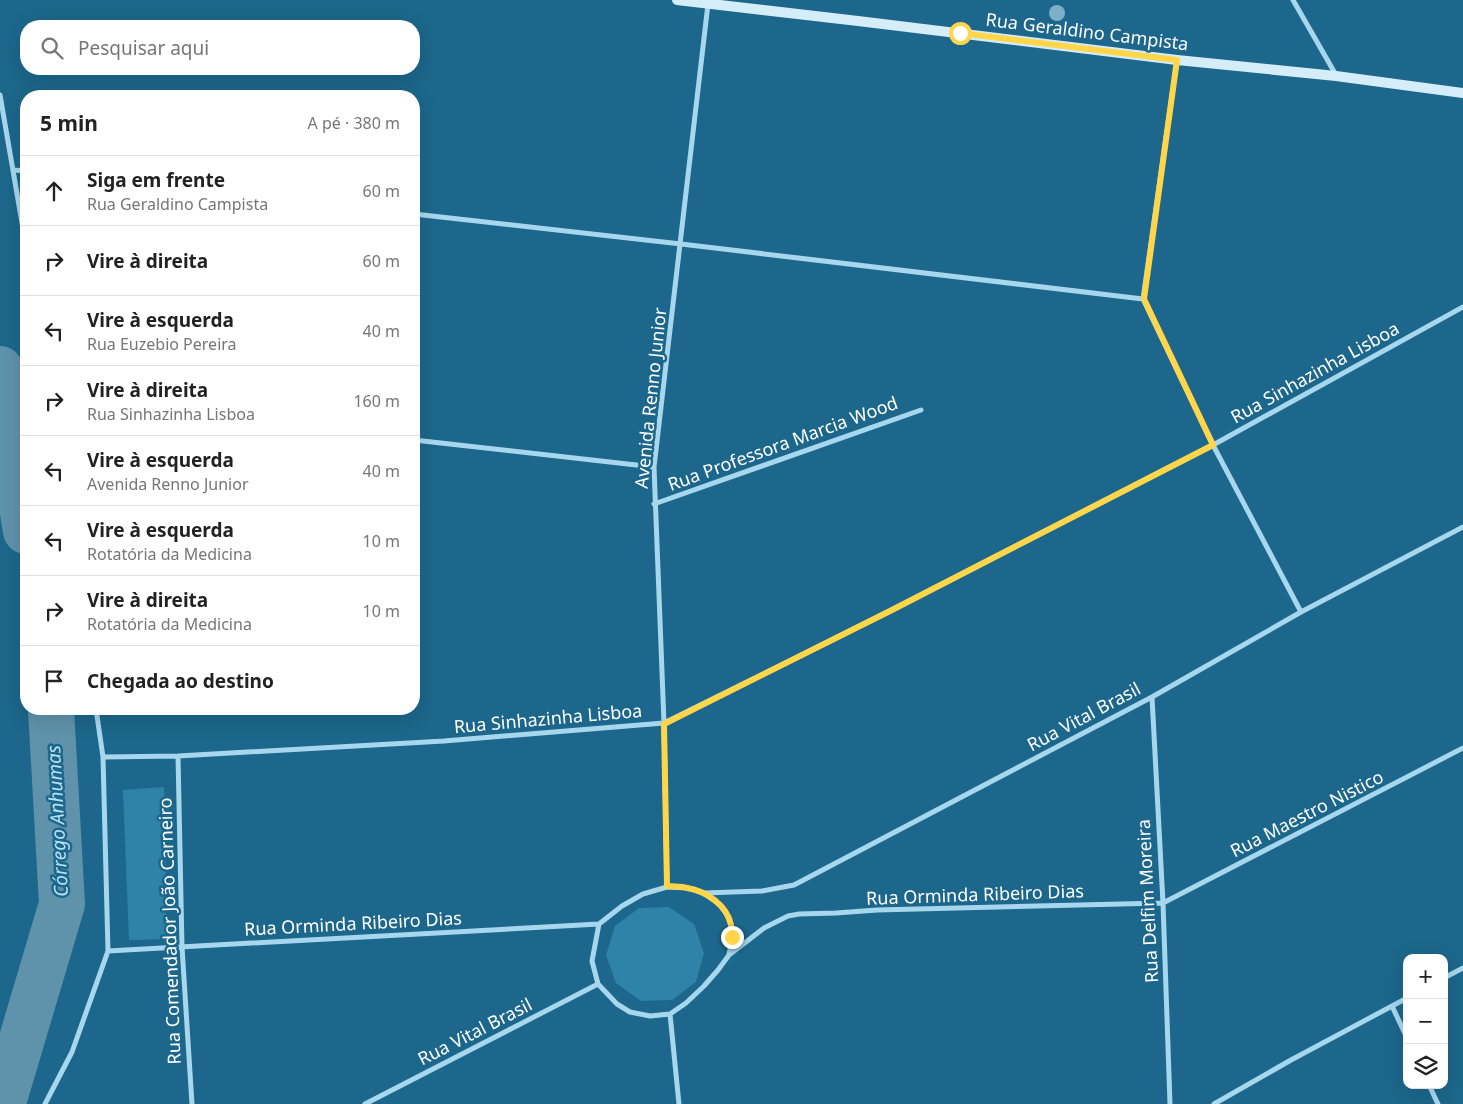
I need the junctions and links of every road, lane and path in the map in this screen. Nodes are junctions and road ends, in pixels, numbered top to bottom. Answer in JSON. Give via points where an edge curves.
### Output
{"nodes":[{"id":1,"x":678,"y":0,"type":"edge"},
{"id":2,"x":1293,"y":0,"type":"edge"},
{"id":3,"x":708,"y":4,"type":"junction"},
{"id":4,"x":1177,"y":60,"type":"junction"},
{"id":5,"x":1336,"y":76,"type":"junction"},
{"id":6,"x":1463,"y":93,"type":"edge"},
{"id":7,"x":0,"y":95,"type":"edge"},
{"id":8,"x":13,"y":170,"type":"junction"},
{"id":9,"x":20,"y":171,"type":"edge"},
{"id":10,"x":20,"y":211,"type":"edge"},
{"id":11,"x":420,"y":215,"type":"edge"},
{"id":12,"x":681,"y":244,"type":"junction"},
{"id":13,"x":1144,"y":299,"type":"junction"},
{"id":14,"x":1463,"y":307,"type":"edge"},
{"id":15,"x":921,"y":410,"type":"dead end"},
{"id":16,"x":420,"y":441,"type":"edge"},
{"id":17,"x":1213,"y":445,"type":"junction"},
{"id":18,"x":654,"y":467,"type":"junction"},
{"id":19,"x":654,"y":504,"type":"junction"},
{"id":20,"x":1463,"y":527,"type":"edge"},
{"id":21,"x":1301,"y":612,"type":"junction"},
{"id":22,"x":1152,"y":697,"type":"junction"},
{"id":23,"x":97,"y":715,"type":"edge"},
{"id":24,"x":664,"y":724,"type":"junction"},
{"id":25,"x":1463,"y":748,"type":"edge"},
{"id":26,"x":178,"y":756,"type":"junction"},
{"id":27,"x":103,"y":758,"type":"junction"},
{"id":28,"x":667,"y":886,"type":"junction"},
{"id":29,"x":704,"y":893,"type":"junction"},
{"id":30,"x":1163,"y":903,"type":"junction"},
{"id":31,"x":599,"y":924,"type":"junction"},
{"id":32,"x":182,"y":947,"type":"junction"},
{"id":33,"x":108,"y":951,"type":"junction"},
{"id":34,"x":728,"y":955,"type":"junction"},
{"id":35,"x":1463,"y":968,"type":"edge"},
{"id":36,"x":1448,"y":976,"type":"edge"},
{"id":37,"x":598,"y":984,"type":"junction"},
{"id":38,"x":1405,"y":999,"type":"edge"},
{"id":39,"x":1392,"y":1006,"type":"junction"},
{"id":40,"x":670,"y":1014,"type":"junction"},
{"id":41,"x":1403,"y":1029,"type":"edge"},
{"id":42,"x":1431,"y":1089,"type":"edge"},
{"id":43,"x":45,"y":1104,"type":"edge"},
{"id":44,"x":192,"y":1104,"type":"edge"},
{"id":45,"x":365,"y":1104,"type":"edge"},
{"id":46,"x":679,"y":1104,"type":"edge"},
{"id":47,"x":1170,"y":1104,"type":"edge"},
{"id":48,"x":1214,"y":1104,"type":"edge"},
{"id":49,"x":1438,"y":1104,"type":"edge"}],
"edges":[{"from":1,"to":3,"type":"street","name":"Rua Geraldino Campista"},
{"from":2,"to":5,"type":"street"},
{"from":3,"to":4,"type":"street","name":"Rua Geraldino Campista"},
{"from":3,"to":12,"type":"street","name":"Avenida Renno Junior"},
{"from":4,"to":5,"type":"street","name":"Rua Geraldino Campista"},
{"from":4,"to":13,"type":"street"},
{"from":5,"to":6,"type":"street","name":"Rua Geraldino Campista"},
{"from":7,"to":8,"type":"street"},
{"from":8,"to":9,"type":"street"},
{"from":8,"to":10,"type":"street"},
{"from":11,"to":12,"type":"street"},
{"from":12,"to":13,"type":"street"},
{"from":12,"to":18,"type":"street","name":"Avenida Renno Junior"},
{"from":13,"to":17,"type":"street"},
{"from":14,"to":17,"type":"street","name":"Rua Sinhazinha Lisboa"},
{"from":15,"to":19,"type":"street","name":"Rua Professora Marcia Wood"},
{"from":16,"to":18,"type":"street"},
{"from":17,"to":21,"type":"street"},
{"from":17,"to":24,"type":"street","name":"Rua Sinhazinha Lisboa"},
{"from":18,"to":19,"type":"street","name":"Avenida Renno Junior"},
{"from":19,"to":24,"type":"street","name":"Avenida Renno Junior"},
{"from":20,"to":21,"type":"street","name":"Rua Vital Brasil"},
{"from":21,"to":22,"type":"street","name":"Rua Vital Brasil"},
{"from":22,"to":29,"type":"street","name":"Rua Vital Brasil","via":[[794,885],[762,891]]},
{"from":22,"to":30,"type":"street","name":"Rua Delfim Moreira"},
{"from":23,"to":27,"type":"street"},
{"from":24,"to":26,"type":"street","name":"Rua Sinhazinha Lisboa","via":[[444,741]]},
{"from":24,"to":28,"type":"street","name":"Avenida Renno Junior"},
{"from":25,"to":30,"type":"street","name":"Rua Maestro Nistico"},
{"from":26,"to":27,"type":"street","name":"Rua Sinhazinha Lisboa"},
{"from":26,"to":32,"type":"street","name":"Rua Comendador João Carneiro"},
{"from":27,"to":33,"type":"street"},
{"from":28,"to":29,"type":"street"},
{"from":28,"to":31,"type":"street","via":[[643,894]]},
{"from":29,"to":34,"type":"street","via":[[719,904],[731,924]]},
{"from":30,"to":34,"type":"street","name":"Rua Orminda Ribeiro Dias","via":[[799,914],[764,928]]},
{"from":30,"to":47,"type":"street","name":"Rua Delfim Moreira"},
{"from":31,"to":32,"type":"street","name":"Rua Orminda Ribeiro Dias"},
{"from":31,"to":37,"type":"street","via":[[592,961]]},
{"from":32,"to":33,"type":"street","name":"Rua Orminda Ribeiro Dias"},
{"from":32,"to":44,"type":"street","name":"Rua Comendador João Carneiro"},
{"from":33,"to":43,"type":"street","via":[[72,1052]]},
{"from":34,"to":40,"type":"street","via":[[704,986]]},
{"from":35,"to":36,"type":"street"},
{"from":37,"to":40,"type":"street","via":[[617,1004],[630,1012],[650,1016]]},
{"from":37,"to":45,"type":"street","name":"Rua Vital Brasil"},
{"from":38,"to":39,"type":"street"},
{"from":39,"to":41,"type":"street"},
{"from":39,"to":48,"type":"street"},
{"from":40,"to":46,"type":"street"},
{"from":42,"to":49,"type":"street"}]}
